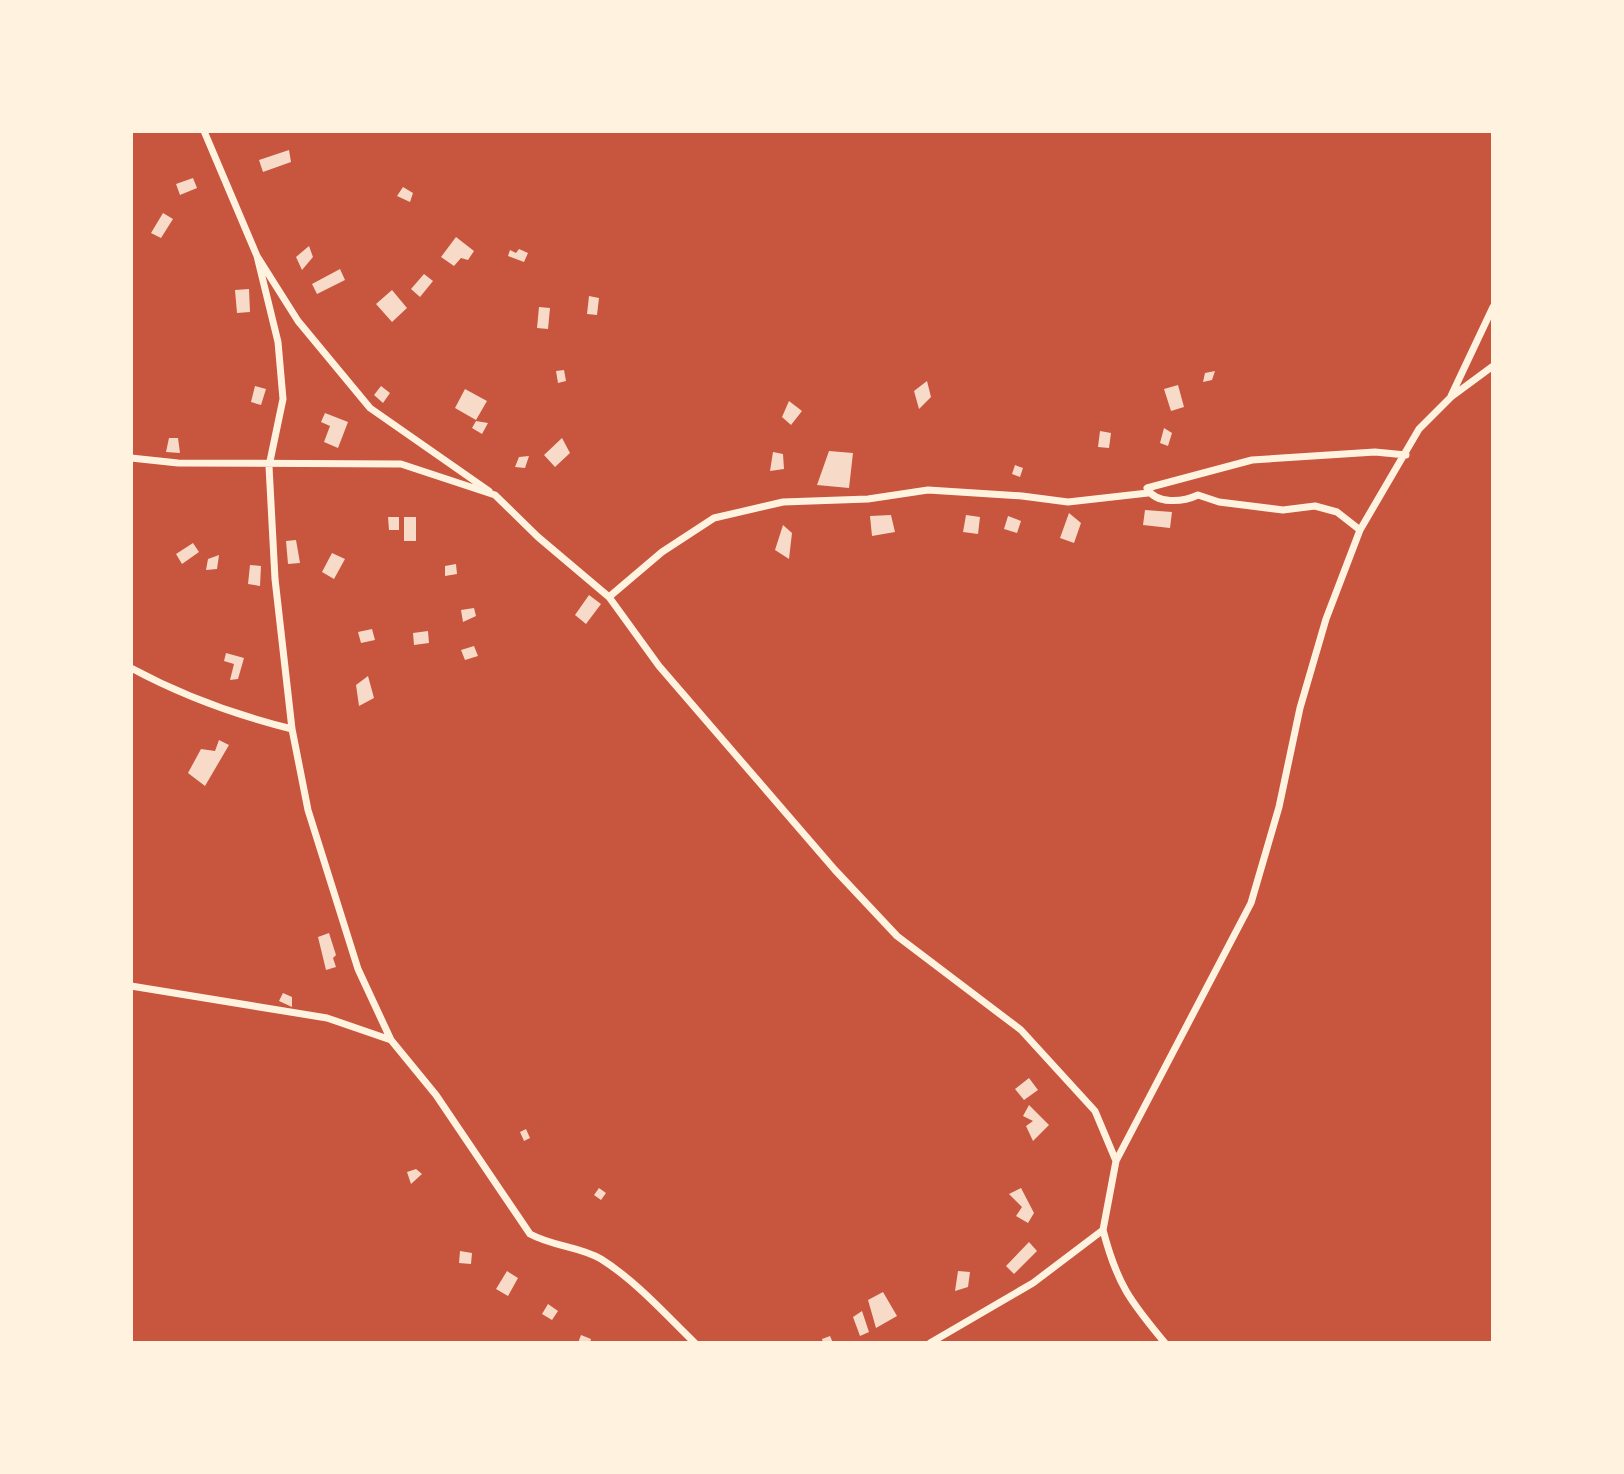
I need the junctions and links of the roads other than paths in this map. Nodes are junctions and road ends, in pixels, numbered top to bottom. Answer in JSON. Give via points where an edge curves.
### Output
{"nodes":[{"id":1,"x":204,"y":131,"type":"edge"},
{"id":2,"x":257,"y":256,"type":"junction"},
{"id":3,"x":1493,"y":307,"type":"edge"},
{"id":4,"x":1493,"y":366,"type":"edge"},
{"id":5,"x":1451,"y":397,"type":"junction"},
{"id":6,"x":1406,"y":455,"type":"junction"},
{"id":7,"x":131,"y":458,"type":"edge"},
{"id":8,"x":269,"y":466,"type":"junction"},
{"id":9,"x":1148,"y":493,"type":"junction"},
{"id":10,"x":495,"y":495,"type":"junction"},
{"id":11,"x":1360,"y":530,"type":"junction"},
{"id":12,"x":609,"y":597,"type":"junction"},
{"id":13,"x":131,"y":668,"type":"edge"},
{"id":14,"x":292,"y":729,"type":"junction"},
{"id":15,"x":131,"y":986,"type":"edge"},
{"id":16,"x":391,"y":1040,"type":"junction"},
{"id":17,"x":1116,"y":1161,"type":"junction"},
{"id":18,"x":1103,"y":1230,"type":"junction"},
{"id":19,"x":695,"y":1343,"type":"edge"},
{"id":20,"x":930,"y":1343,"type":"edge"},
{"id":21,"x":1165,"y":1343,"type":"edge"}],
"edges":[{"from":1,"to":2,"type":"street"},
{"from":2,"to":8,"type":"street","via":[[278,342],[283,399]]},
{"from":2,"to":10,"type":"street","via":[[298,321],[370,408]]},
{"from":3,"to":5,"type":"street"},
{"from":4,"to":5,"type":"street"},
{"from":5,"to":6,"type":"street","via":[[1419,429]]},
{"from":6,"to":9,"type":"street","via":[[1375,452],[1252,460],[1147,488]]},
{"from":6,"to":11,"type":"street"},
{"from":7,"to":8,"type":"street"},
{"from":8,"to":10,"type":"street","via":[[401,464]]},
{"from":8,"to":14,"type":"street","via":[[275,579]]},
{"from":9,"to":11,"type":"street","via":[[1158,499],[1184,501],[1198,495],[1283,510],[1315,506],[1337,512]]},
{"from":9,"to":12,"type":"street","via":[[1068,502],[928,490],[868,499],[783,502],[714,518],[662,552]]},
{"from":10,"to":12,"type":"street"},
{"from":11,"to":17,"type":"street","via":[[1307,683],[1251,903]]},
{"from":12,"to":17,"type":"street","via":[[659,666],[897,936],[1021,1031],[1095,1111]]},
{"from":13,"to":14,"type":"street","via":[[233,714]]},
{"from":14,"to":16,"type":"street","via":[[331,892],[358,969]]},
{"from":15,"to":16,"type":"street","via":[[327,1018]]},
{"from":16,"to":19,"type":"street","via":[[436,1095],[530,1234],[601,1259]]},
{"from":17,"to":18,"type":"street"},
{"from":18,"to":20,"type":"street","via":[[1033,1283]]},
{"from":18,"to":21,"type":"street","via":[[1127,1297]]}]}
